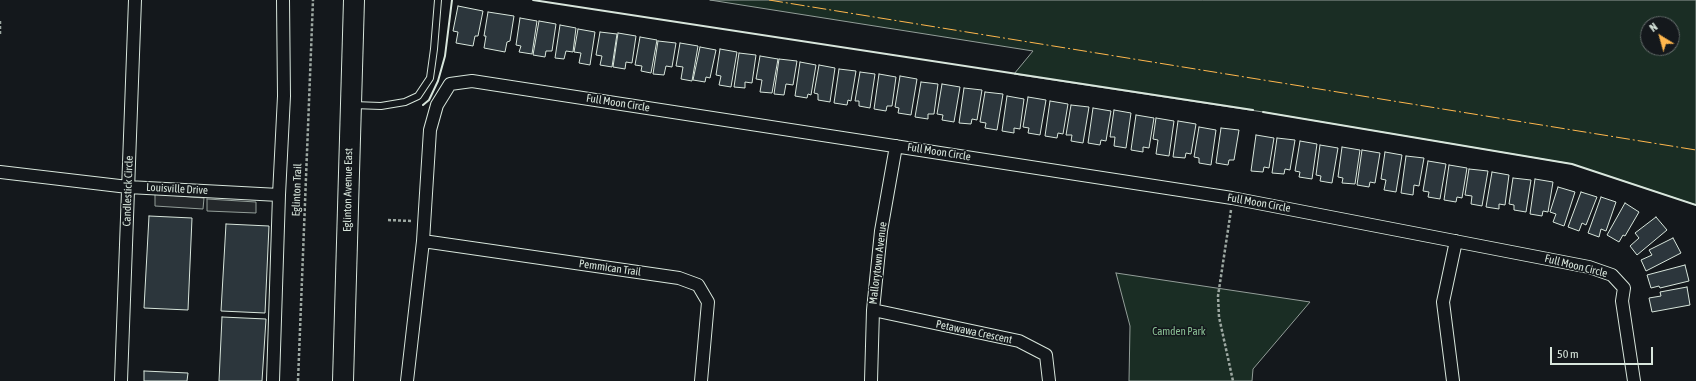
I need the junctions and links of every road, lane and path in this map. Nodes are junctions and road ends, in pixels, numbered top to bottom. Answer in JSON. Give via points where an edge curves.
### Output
{"nodes":[{"id":1,"x":134,"y":0,"type":"edge"},
{"id":2,"x":284,"y":0,"type":"edge"},
{"id":3,"x":313,"y":0,"type":"edge"},
{"id":4,"x":354,"y":0,"type":"edge"},
{"id":5,"x":438,"y":0,"type":"edge"},
{"id":6,"x":0,"y":21,"type":"edge"},
{"id":7,"x":0,"y":36,"type":"edge"},
{"id":8,"x":350,"y":105,"type":"junction"},
{"id":9,"x":896,"y":146,"type":"junction"},
{"id":10,"x":0,"y":172,"type":"edge"},
{"id":11,"x":128,"y":187,"type":"junction"},
{"id":12,"x":279,"y":195,"type":"junction"},
{"id":13,"x":1232,"y":198,"type":"junction"},
{"id":14,"x":388,"y":220,"type":"dead end"},
{"id":15,"x":412,"y":221,"type":"dead end"},
{"id":16,"x":423,"y":241,"type":"junction"},
{"id":17,"x":1456,"y":241,"type":"junction"},
{"id":18,"x":873,"y":310,"type":"junction"},
{"id":19,"x":121,"y":381,"type":"edge"},
{"id":20,"x":273,"y":381,"type":"edge"},
{"id":21,"x":298,"y":381,"type":"edge"},
{"id":22,"x":343,"y":381,"type":"edge"},
{"id":23,"x":407,"y":381,"type":"edge"},
{"id":24,"x":700,"y":381,"type":"edge"},
{"id":25,"x":871,"y":381,"type":"edge"},
{"id":26,"x":1049,"y":381,"type":"edge"},
{"id":27,"x":1233,"y":381,"type":"edge"},
{"id":28,"x":1453,"y":381,"type":"edge"},
{"id":29,"x":1634,"y":381,"type":"edge"}],
"edges":[{"from":1,"to":11,"type":"street","name":"Candlestick Circle"},
{"from":2,"to":12,"type":"street","via":[[284,96]]},
{"from":3,"to":21,"type":"path","name":"Eglinton Trail"},
{"from":4,"to":8,"type":"main road","name":"Eglinton Avenue East"},
{"from":5,"to":8,"type":"lane","via":[[430,78],[418,96],[404,102],[381,106]]},
{"from":6,"to":7,"type":"path"},
{"from":8,"to":22,"type":"main road","name":"Eglinton Avenue East"},
{"from":9,"to":13,"type":"street","name":"Full Moon Circle"},
{"from":9,"to":16,"type":"street","name":"Full Moon Circle","via":[[472,81],[450,84],[437,105],[430,130]]},
{"from":9,"to":18,"type":"street","name":"Mallorytown Avenue","via":[[881,230]]},
{"from":10,"to":11,"type":"street","name":"Louisville Drive"},
{"from":11,"to":12,"type":"street","name":"Louisville Drive"},
{"from":11,"to":19,"type":"street","name":"Candlestick Circle"},
{"from":12,"to":20,"type":"street"},
{"from":13,"to":17,"type":"street","name":"Full Moon Circle"},
{"from":13,"to":27,"type":"path","via":[[1218,296],[1219,317]]},
{"from":14,"to":15,"type":"path"},
{"from":16,"to":23,"type":"street","name":"Full Moon Circle"},
{"from":16,"to":24,"type":"street","name":"Pemmican Trail","via":[[679,278],[698,286],[708,302]]},
{"from":17,"to":28,"type":"street","via":[[1443,302]]},
{"from":17,"to":29,"type":"street","name":"Full Moon Circle","via":[[1589,267],[1612,275],[1624,288],[1622,301]]},
{"from":18,"to":25,"type":"street","name":"Mallorytown Avenue"},
{"from":18,"to":26,"type":"street","name":"Petawawa Crescent","via":[[1019,341],[1046,355]]}]}
